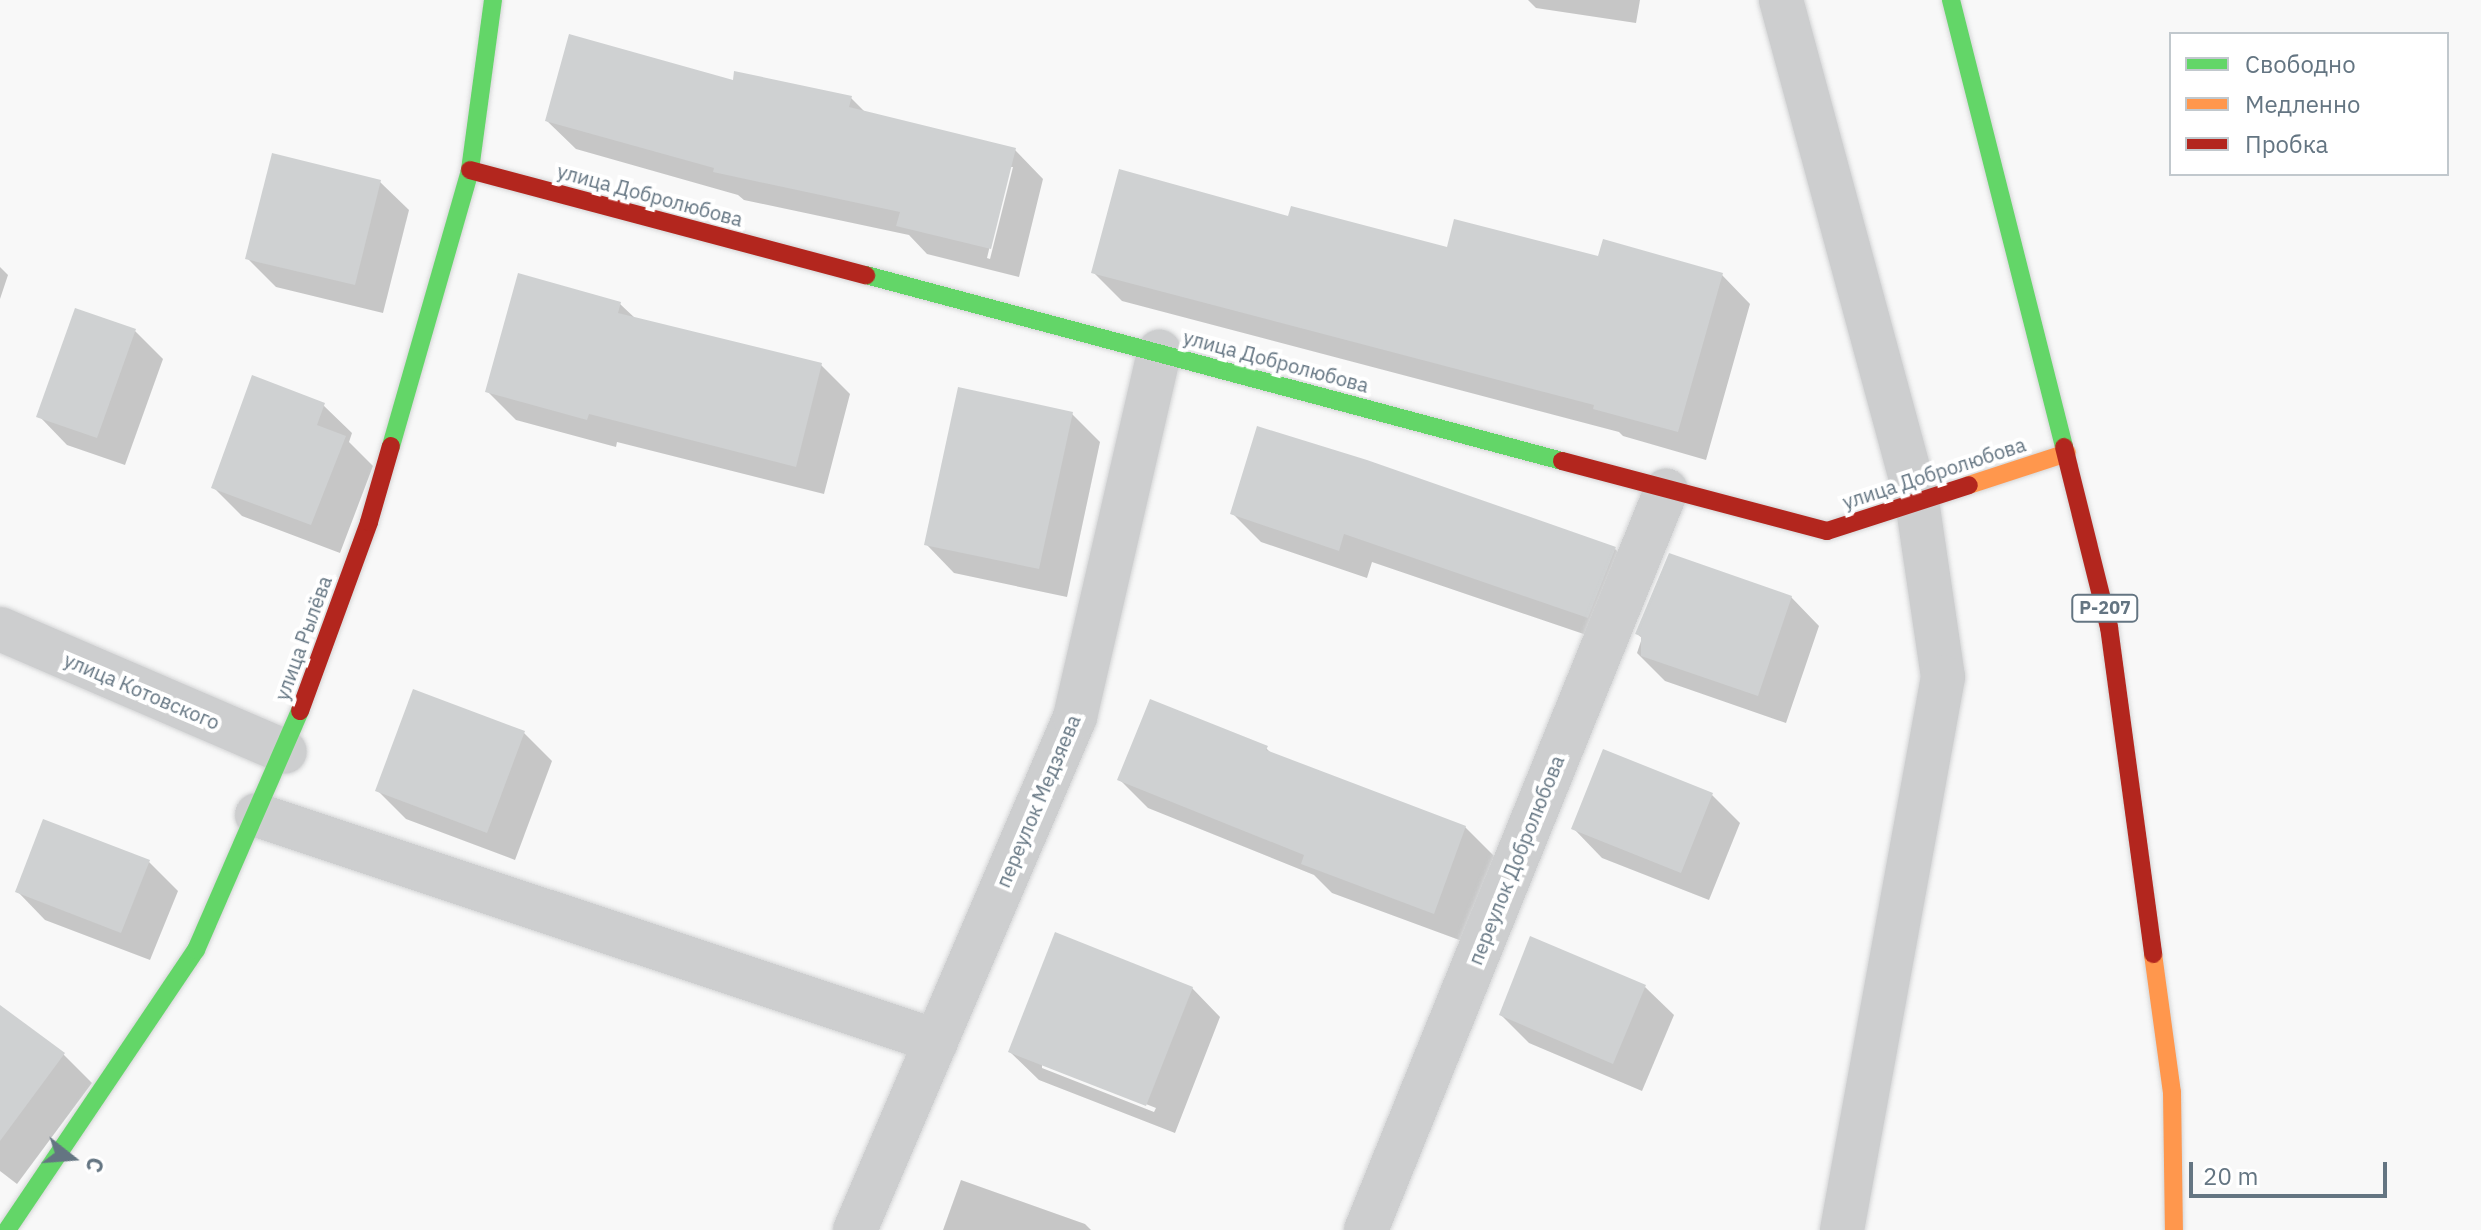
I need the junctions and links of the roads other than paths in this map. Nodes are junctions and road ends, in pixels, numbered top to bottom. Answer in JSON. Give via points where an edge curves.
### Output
{"nodes":[{"id":1,"x":493,"y":0,"type":"edge"},
{"id":2,"x":1781,"y":0,"type":"edge"},
{"id":3,"x":1951,"y":0,"type":"edge"},
{"id":4,"x":470,"y":170,"type":"junction"},
{"id":5,"x":1159,"y":352,"type":"junction"},
{"id":6,"x":2067,"y":453,"type":"junction"},
{"id":7,"x":1666,"y":491,"type":"junction"},
{"id":8,"x":1917,"y":501,"type":"junction"},
{"id":9,"x":0,"y":629,"type":"edge"},
{"id":10,"x":285,"y":752,"type":"junction"},
{"id":11,"x":257,"y":815,"type":"junction"},
{"id":12,"x":936,"y":1041,"type":"junction"},
{"id":13,"x":15,"y":1228,"type":"edge"},
{"id":14,"x":855,"y":1230,"type":"edge"},
{"id":15,"x":1366,"y":1230,"type":"edge"},
{"id":16,"x":1842,"y":1230,"type":"edge"},
{"id":17,"x":2174,"y":1230,"type":"edge"}],
"edges":[{"from":1,"to":4,"type":"street","name":"улица Рылёва"},
{"from":2,"to":8,"type":"street"},
{"from":3,"to":6,"type":"street","number":"Р-207"},
{"from":4,"to":5,"type":"street","name":"улица Добролюбова"},
{"from":4,"to":10,"type":"street","name":"улица Рылёва","via":[[369,522]]},
{"from":5,"to":7,"type":"street","name":"улица Добролюбова"},
{"from":5,"to":12,"type":"street","name":"переулок Медзяева","via":[[1075,717]]},
{"from":6,"to":8,"type":"street","name":"улица Добролюбова"},
{"from":6,"to":17,"type":"street","number":"Р-207","via":[[2112,642],[2172,1092]]},
{"from":7,"to":8,"type":"street","name":"улица Добролюбова","via":[[1827,531]]},
{"from":7,"to":15,"type":"street","name":"переулок Добролюбова"},
{"from":8,"to":16,"type":"street","via":[[1943,677]]},
{"from":9,"to":10,"type":"street","name":"улица Котовского"},
{"from":10,"to":11,"type":"street","name":"улица Рылёва"},
{"from":11,"to":12,"type":"street"},
{"from":11,"to":13,"type":"street","name":"улица Рылёва","via":[[196,950]]},
{"from":12,"to":14,"type":"street","name":"переулок Медзяева"}]}
